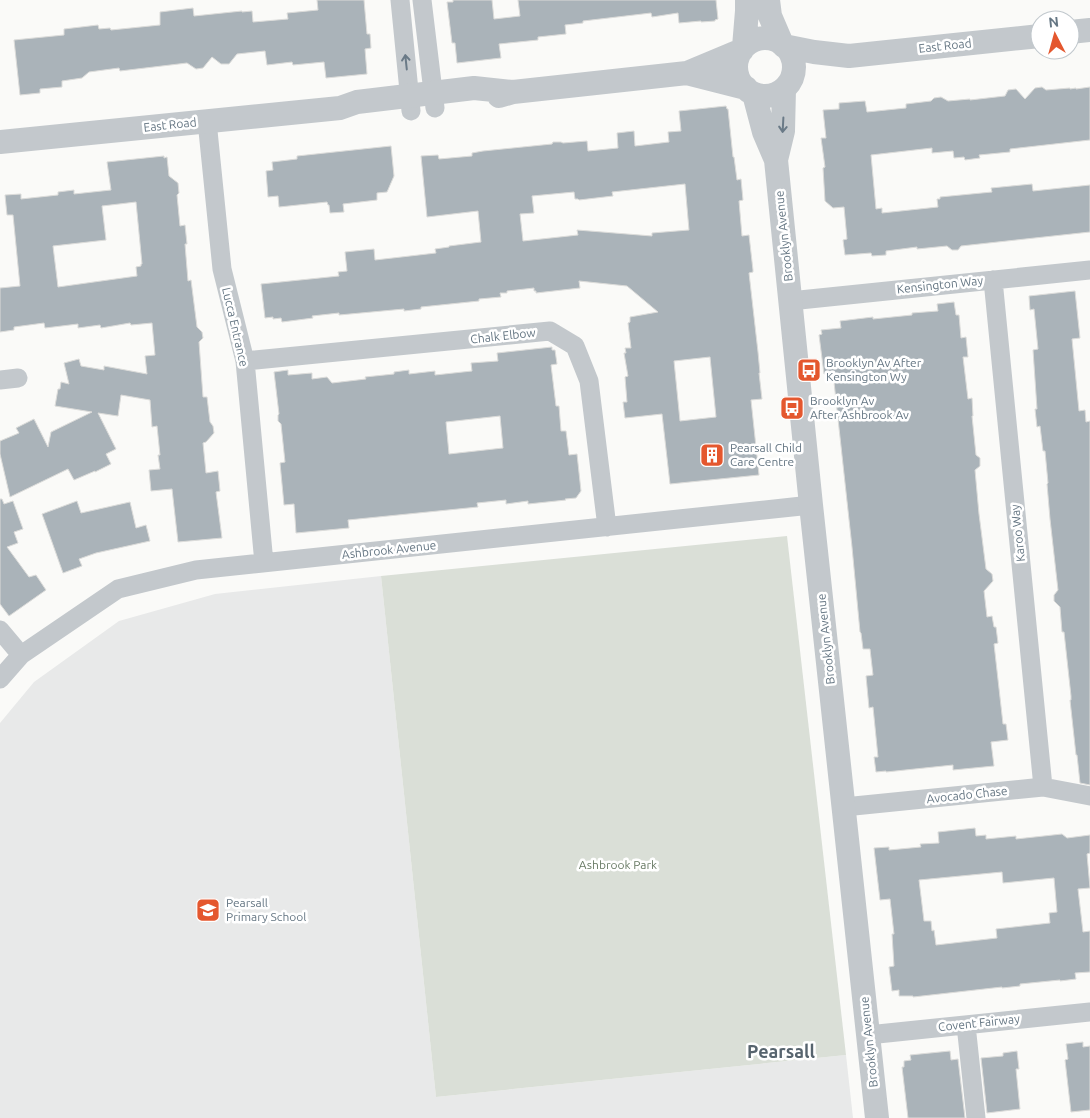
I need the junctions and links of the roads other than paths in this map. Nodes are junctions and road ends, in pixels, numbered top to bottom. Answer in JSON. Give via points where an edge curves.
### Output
{"nodes":[{"id":1,"x":400,"y":0,"type":"edge"},
{"id":2,"x":422,"y":0,"type":"edge"},
{"id":3,"x":747,"y":0,"type":"edge"},
{"id":4,"x":768,"y":0,"type":"edge"},
{"id":5,"x":1030,"y":37,"type":"edge"},
{"id":6,"x":783,"y":45,"type":"junction"},
{"id":7,"x":743,"y":49,"type":"junction"},
{"id":8,"x":849,"y":56,"type":"junction"},
{"id":9,"x":687,"y":73,"type":"junction"},
{"id":10,"x":787,"y":86,"type":"junction"},
{"id":11,"x":750,"y":91,"type":"junction"},
{"id":12,"x":434,"y":101,"type":"junction"},
{"id":13,"x":410,"y":103,"type":"junction"},
{"id":14,"x":207,"y":121,"type":"junction"},
{"id":15,"x":0,"y":142,"type":"edge"},
{"id":16,"x":776,"y":160,"type":"junction"},
{"id":17,"x":1090,"y":270,"type":"edge"},
{"id":18,"x":994,"y":280,"type":"junction"},
{"id":19,"x":790,"y":301,"type":"junction"},
{"id":20,"x":245,"y":361,"type":"junction"},
{"id":21,"x":811,"y":505,"type":"junction"},
{"id":22,"x":607,"y":527,"type":"junction"},
{"id":23,"x":264,"y":563,"type":"junction"},
{"id":24,"x":0,"y":630,"type":"edge"},
{"id":25,"x":21,"y":655,"type":"junction"},
{"id":26,"x":0,"y":680,"type":"edge"},
{"id":27,"x":1043,"y":787,"type":"junction"},
{"id":28,"x":1090,"y":796,"type":"edge"},
{"id":29,"x":844,"y":807,"type":"junction"},
{"id":30,"x":1090,"y":1012,"type":"edge"},
{"id":31,"x":966,"y":1024,"type":"junction"},
{"id":32,"x":868,"y":1035,"type":"junction"},
{"id":33,"x":877,"y":1118,"type":"edge"},
{"id":34,"x":976,"y":1118,"type":"edge"}],
"edges":[{"from":13,"to":1,"type":"street","one_way":true},
{"from":2,"to":12,"type":"street"},
{"from":3,"to":7,"type":"street"},
{"from":4,"to":6,"type":"street","via":[[770,16]]},
{"from":5,"to":8,"type":"street","name":"East Road"},
{"from":6,"to":7,"type":"street","via":[[766,38]]},
{"from":6,"to":8,"type":"street","name":"East Road"},
{"from":6,"to":10,"type":"street","via":[[794,61]]},
{"from":7,"to":9,"type":"street","name":"East Road"},
{"from":7,"to":11,"type":"street","via":[[736,67],[740,81]]},
{"from":8,"to":10,"type":"street","name":"East Road","via":[[817,66]]},
{"from":9,"to":11,"type":"street","name":"East Road"},
{"from":9,"to":12,"type":"street","name":"East Road","via":[[513,92],[474,88]]},
{"from":10,"to":11,"type":"street","via":[[771,96]]},
{"from":10,"to":16,"type":"street","name":"Brooklyn Avenue","one_way":true,"via":[[783,131]]},
{"from":11,"to":16,"type":"street","name":"Brooklyn Avenue"},
{"from":12,"to":13,"type":"street","name":"East Road"},
{"from":13,"to":14,"type":"street","name":"East Road","via":[[357,102],[340,108]]},
{"from":14,"to":15,"type":"street","name":"East Road"},
{"from":14,"to":20,"type":"street","name":"Lucca Entrance","via":[[222,269]]},
{"from":16,"to":19,"type":"street","name":"Brooklyn Avenue"},
{"from":17,"to":18,"type":"street","name":"Kensington Way"},
{"from":18,"to":19,"type":"street","name":"Kensington Way"},
{"from":18,"to":27,"type":"street","name":"Karoo Way"},
{"from":19,"to":21,"type":"street","name":"Brooklyn Avenue"},
{"from":20,"to":22,"type":"street","name":"Chalk Elbow","via":[[550,331],[575,346],[589,381]]},
{"from":20,"to":23,"type":"street","name":"Lucca Entrance"},
{"from":21,"to":22,"type":"street","name":"Ashbrook Avenue"},
{"from":21,"to":29,"type":"street","name":"Brooklyn Avenue"},
{"from":22,"to":23,"type":"street","name":"Ashbrook Avenue"},
{"from":23,"to":25,"type":"street","name":"Ashbrook Avenue","via":[[196,570],[118,589]]},
{"from":24,"to":25,"type":"street"},
{"from":25,"to":26,"type":"street","name":"Ashbrook Avenue"},
{"from":27,"to":28,"type":"street","name":"Avocado Chase"},
{"from":27,"to":29,"type":"street","name":"Avocado Chase"},
{"from":29,"to":32,"type":"street","name":"Brooklyn Avenue"},
{"from":30,"to":31,"type":"street","name":"Covent Fairway"},
{"from":31,"to":32,"type":"street","name":"Covent Fairway"},
{"from":31,"to":34,"type":"street"},
{"from":32,"to":33,"type":"street","name":"Brooklyn Avenue"}]}
